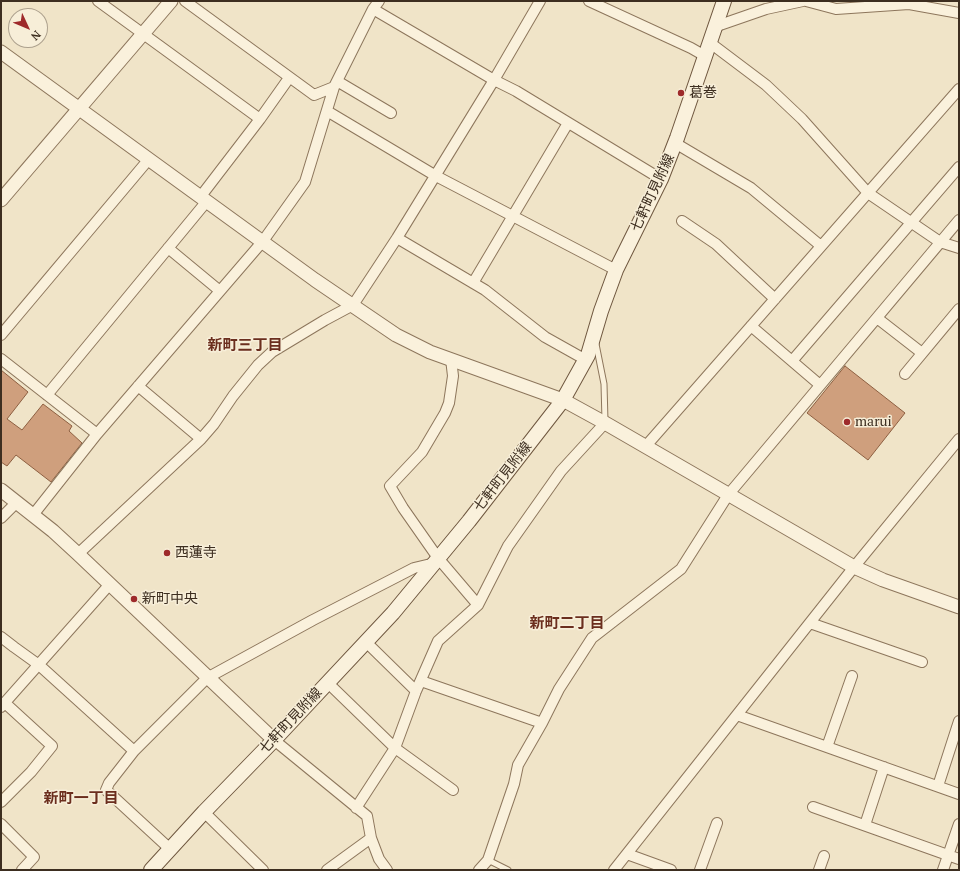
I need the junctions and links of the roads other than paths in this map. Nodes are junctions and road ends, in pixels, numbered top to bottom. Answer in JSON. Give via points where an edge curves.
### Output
{"nodes":[{"id":1,"x":98,"y":1,"type":"edge"},
{"id":2,"x":171,"y":1,"type":"edge"},
{"id":3,"x":185,"y":1,"type":"edge"},
{"id":4,"x":540,"y":1,"type":"edge"},
{"id":5,"x":589,"y":1,"type":"edge"},
{"id":6,"x":724,"y":1,"type":"edge"},
{"id":7,"x":803,"y":1,"type":"edge"},
{"id":8,"x":806,"y":1,"type":"edge"},
{"id":9,"x":912,"y":2,"type":"edge"},
{"id":10,"x":376,"y":5,"type":"edge"},
{"id":11,"x":959,"y":13,"type":"edge"},
{"id":12,"x":714,"y":27,"type":"junction"},
{"id":13,"x":143,"y":34,"type":"junction"},
{"id":14,"x":710,"y":42,"type":"junction"},
{"id":15,"x":1,"y":52,"type":"edge"},
{"id":16,"x":705,"y":56,"type":"junction"},
{"id":17,"x":289,"y":78,"type":"junction"},
{"id":18,"x":494,"y":80,"type":"junction"},
{"id":19,"x":336,"y":84,"type":"junction"},
{"id":20,"x":959,"y":89,"type":"edge"},
{"id":21,"x":79,"y":109,"type":"junction"},
{"id":22,"x":327,"y":111,"type":"junction"},
{"id":23,"x":392,"y":113,"type":"dead end"},
{"id":24,"x":260,"y":119,"type":"junction"},
{"id":25,"x":568,"y":122,"type":"junction"},
{"id":26,"x":675,"y":143,"type":"junction"},
{"id":27,"x":149,"y":159,"type":"junction"},
{"id":28,"x":959,"y":167,"type":"edge"},
{"id":29,"x":436,"y":176,"type":"junction"},
{"id":30,"x":661,"y":179,"type":"junction"},
{"id":31,"x":868,"y":193,"type":"junction"},
{"id":32,"x":204,"y":199,"type":"junction"},
{"id":33,"x":1,"y":200,"type":"edge"},
{"id":34,"x":513,"y":216,"type":"junction"},
{"id":35,"x":959,"y":220,"type":"edge"},
{"id":36,"x":682,"y":221,"type":"dead end"},
{"id":37,"x":911,"y":223,"type":"junction"},
{"id":38,"x":397,"y":238,"type":"junction"},
{"id":39,"x":263,"y":242,"type":"junction"},
{"id":40,"x":940,"y":242,"type":"junction"},
{"id":41,"x":821,"y":246,"type":"junction"},
{"id":42,"x":168,"y":248,"type":"junction"},
{"id":43,"x":959,"y":248,"type":"edge"},
{"id":44,"x":616,"y":270,"type":"junction"},
{"id":45,"x":473,"y":284,"type":"junction"},
{"id":46,"x":220,"y":291,"type":"junction"},
{"id":47,"x":775,"y":299,"type":"junction"},
{"id":48,"x":352,"y":305,"type":"junction"},
{"id":49,"x":959,"y":309,"type":"edge"},
{"id":50,"x":877,"y":318,"type":"junction"},
{"id":51,"x":751,"y":326,"type":"junction"},
{"id":52,"x":1,"y":335,"type":"edge"},
{"id":53,"x":594,"y":335,"type":"junction"},
{"id":54,"x":922,"y":353,"type":"junction"},
{"id":55,"x":1,"y":359,"type":"edge"},
{"id":56,"x":451,"y":359,"type":"junction"},
{"id":57,"x":586,"y":360,"type":"junction"},
{"id":58,"x":792,"y":361,"type":"junction"},
{"id":59,"x":905,"y":374,"type":"dead end"},
{"id":60,"x":820,"y":385,"type":"junction"},
{"id":61,"x":138,"y":386,"type":"junction"},
{"id":62,"x":47,"y":395,"type":"junction"},
{"id":63,"x":563,"y":400,"type":"junction"},
{"id":64,"x":605,"y":423,"type":"junction"},
{"id":65,"x":97,"y":434,"type":"junction"},
{"id":66,"x":959,"y":438,"type":"edge"},
{"id":67,"x":201,"y":439,"type":"junction"},
{"id":68,"x":645,"y":447,"type":"junction"},
{"id":69,"x":1,"y":490,"type":"edge"},
{"id":70,"x":728,"y":495,"type":"junction"},
{"id":71,"x":17,"y":502,"type":"junction"},
{"id":72,"x":33,"y":515,"type":"junction"},
{"id":73,"x":1,"y":518,"type":"edge"},
{"id":74,"x":78,"y":554,"type":"junction"},
{"id":75,"x":437,"y":560,"type":"junction"},
{"id":76,"x":854,"y":567,"type":"junction"},
{"id":77,"x":110,"y":584,"type":"junction"},
{"id":78,"x":478,"y":604,"type":"junction"},
{"id":79,"x":959,"y":606,"type":"edge"},
{"id":80,"x":810,"y":623,"type":"junction"},
{"id":81,"x":1,"y":637,"type":"edge"},
{"id":82,"x":366,"y":642,"type":"junction"},
{"id":83,"x":922,"y":662,"type":"dead end"},
{"id":84,"x":38,"y":664,"type":"junction"},
{"id":85,"x":852,"y":676,"type":"dead end"},
{"id":86,"x":207,"y":678,"type":"junction"},
{"id":87,"x":421,"y":681,"type":"junction"},
{"id":88,"x":328,"y":683,"type":"junction"},
{"id":89,"x":416,"y":691,"type":"junction"},
{"id":90,"x":3,"y":705,"type":"edge"},
{"id":91,"x":737,"y":715,"type":"junction"},
{"id":92,"x":959,"y":721,"type":"edge"},
{"id":93,"x":542,"y":723,"type":"junction"},
{"id":94,"x":274,"y":740,"type":"junction"},
{"id":95,"x":827,"y":747,"type":"junction"},
{"id":96,"x":395,"y":748,"type":"junction"},
{"id":97,"x":134,"y":751,"type":"junction"},
{"id":98,"x":884,"y":767,"type":"junction"},
{"id":99,"x":938,"y":786,"type":"junction"},
{"id":100,"x":453,"y":790,"type":"dead end"},
{"id":101,"x":959,"y":794,"type":"edge"},
{"id":102,"x":3,"y":796,"type":"edge"},
{"id":103,"x":813,"y":807,"type":"dead end"},
{"id":104,"x":356,"y":808,"type":"junction"},
{"id":105,"x":204,"y":812,"type":"junction"},
{"id":106,"x":717,"y":822,"type":"dead end"},
{"id":107,"x":1,"y":824,"type":"edge"},
{"id":108,"x":959,"y":824,"type":"edge"},
{"id":109,"x":865,"y":825,"type":"junction"},
{"id":110,"x":371,"y":838,"type":"junction"},
{"id":111,"x":170,"y":849,"type":"junction"},
{"id":112,"x":627,"y":854,"type":"junction"},
{"id":113,"x":948,"y":855,"type":"junction"},
{"id":114,"x":824,"y":856,"type":"dead end"},
{"id":115,"x":959,"y":859,"type":"edge"},
{"id":116,"x":488,"y":860,"type":"junction"},
{"id":117,"x":22,"y":870,"type":"edge"},
{"id":118,"x":151,"y":870,"type":"edge"},
{"id":119,"x":263,"y":870,"type":"edge"},
{"id":120,"x":327,"y":870,"type":"edge"},
{"id":121,"x":388,"y":870,"type":"edge"},
{"id":122,"x":479,"y":870,"type":"edge"},
{"id":123,"x":508,"y":870,"type":"edge"},
{"id":124,"x":614,"y":870,"type":"edge"},
{"id":125,"x":671,"y":870,"type":"edge"},
{"id":126,"x":700,"y":870,"type":"edge"},
{"id":127,"x":819,"y":870,"type":"edge"},
{"id":128,"x":943,"y":870,"type":"edge"}],
"edges":[{"from":1,"to":13,"type":"street"},
{"from":2,"to":13,"type":"street"},
{"from":3,"to":17,"type":"street"},
{"from":4,"to":18,"type":"street"},
{"from":5,"to":16,"type":"street"},
{"from":6,"to":12,"type":"main road","name":"七軒町見附線"},
{"from":7,"to":12,"type":"street","via":[[766,9]]},
{"from":8,"to":9,"type":"street","via":[[836,9]]},
{"from":9,"to":11,"type":"street"},
{"from":10,"to":18,"type":"street"},
{"from":10,"to":19,"type":"street"},
{"from":12,"to":14,"type":"main road","name":"七軒町見附線"},
{"from":13,"to":21,"type":"street"},
{"from":13,"to":24,"type":"street"},
{"from":14,"to":16,"type":"main road","name":"七軒町見附線"},
{"from":14,"to":31,"type":"street","via":[[766,85],[797,114]]},
{"from":15,"to":21,"type":"street"},
{"from":16,"to":26,"type":"main road","name":"七軒町見附線"},
{"from":17,"to":19,"type":"street","via":[[314,95]]},
{"from":17,"to":24,"type":"street"},
{"from":18,"to":25,"type":"street"},
{"from":18,"to":29,"type":"street"},
{"from":19,"to":22,"type":"street"},
{"from":19,"to":23,"type":"street"},
{"from":20,"to":31,"type":"street"},
{"from":21,"to":27,"type":"street"},
{"from":21,"to":33,"type":"street"},
{"from":22,"to":29,"type":"street"},
{"from":22,"to":39,"type":"street","via":[[305,182]]},
{"from":24,"to":32,"type":"street"},
{"from":25,"to":30,"type":"street"},
{"from":25,"to":34,"type":"street"},
{"from":26,"to":30,"type":"main road","name":"七軒町見附線"},
{"from":26,"to":41,"type":"street","via":[[751,188]]},
{"from":27,"to":32,"type":"street"},
{"from":27,"to":52,"type":"street"},
{"from":28,"to":37,"type":"street"},
{"from":29,"to":34,"type":"street"},
{"from":29,"to":38,"type":"street"},
{"from":30,"to":44,"type":"main road","name":"七軒町見附線"},
{"from":31,"to":37,"type":"street"},
{"from":31,"to":41,"type":"street"},
{"from":32,"to":39,"type":"street"},
{"from":32,"to":42,"type":"street"},
{"from":34,"to":44,"type":"street"},
{"from":34,"to":45,"type":"street"},
{"from":35,"to":40,"type":"street"},
{"from":36,"to":47,"type":"street","via":[[716,244]]},
{"from":37,"to":40,"type":"street"},
{"from":37,"to":58,"type":"street"},
{"from":38,"to":45,"type":"street"},
{"from":38,"to":48,"type":"street"},
{"from":39,"to":46,"type":"street"},
{"from":39,"to":48,"type":"street"},
{"from":40,"to":43,"type":"street"},
{"from":40,"to":50,"type":"street"},
{"from":41,"to":47,"type":"street"},
{"from":42,"to":46,"type":"street"},
{"from":42,"to":62,"type":"street"},
{"from":44,"to":53,"type":"main road","name":"七軒町見附線"},
{"from":45,"to":57,"type":"street","via":[[485,290],[545,337]]},
{"from":46,"to":61,"type":"street"},
{"from":47,"to":51,"type":"street"},
{"from":48,"to":56,"type":"street","via":[[396,335]]},
{"from":48,"to":67,"type":"street","via":[[272,352],[258,365]]},
{"from":49,"to":54,"type":"street"},
{"from":50,"to":54,"type":"street"},
{"from":50,"to":60,"type":"street"},
{"from":51,"to":58,"type":"street"},
{"from":51,"to":68,"type":"street"},
{"from":53,"to":57,"type":"main road","name":"七軒町見附線"},
{"from":53,"to":64,"type":"lane","via":[[604,384]]},
{"from":54,"to":59,"type":"street"},
{"from":55,"to":62,"type":"street"},
{"from":56,"to":63,"type":"street"},
{"from":56,"to":75,"type":"street","via":[[453,376],[445,413],[422,452],[390,486]]},
{"from":57,"to":63,"type":"main road","name":"七軒町見附線"},
{"from":58,"to":60,"type":"street"},
{"from":60,"to":70,"type":"street"},
{"from":61,"to":65,"type":"street"},
{"from":61,"to":67,"type":"street"},
{"from":62,"to":65,"type":"street"},
{"from":63,"to":64,"type":"street"},
{"from":63,"to":75,"type":"main road","name":"七軒町見附線"},
{"from":64,"to":68,"type":"street"},
{"from":64,"to":78,"type":"street","via":[[561,471],[512,539]]},
{"from":65,"to":72,"type":"street"},
{"from":66,"to":76,"type":"street"},
{"from":67,"to":74,"type":"street"},
{"from":68,"to":70,"type":"street"},
{"from":69,"to":71,"type":"street"},
{"from":70,"to":76,"type":"street"},
{"from":70,"to":93,"type":"street","via":[[681,569],[592,638],[559,689]]},
{"from":71,"to":72,"type":"street"},
{"from":71,"to":73,"type":"street"},
{"from":72,"to":74,"type":"street"},
{"from":74,"to":77,"type":"street"},
{"from":75,"to":78,"type":"street"},
{"from":75,"to":82,"type":"main road","name":"七軒町見附線"},
{"from":75,"to":86,"type":"street","via":[[414,568]]},
{"from":76,"to":79,"type":"street","via":[[883,580]]},
{"from":76,"to":80,"type":"street"},
{"from":77,"to":84,"type":"street"},
{"from":77,"to":86,"type":"street"},
{"from":78,"to":87,"type":"street","via":[[438,642]]},
{"from":80,"to":83,"type":"street"},
{"from":80,"to":91,"type":"street"},
{"from":81,"to":84,"type":"street"},
{"from":82,"to":88,"type":"main road","name":"七軒町見附線"},
{"from":82,"to":89,"type":"street"},
{"from":84,"to":90,"type":"street"},
{"from":84,"to":97,"type":"street"},
{"from":85,"to":95,"type":"street"},
{"from":86,"to":94,"type":"street"},
{"from":86,"to":97,"type":"street"},
{"from":87,"to":89,"type":"street"},
{"from":87,"to":93,"type":"street"},
{"from":88,"to":94,"type":"main road","name":"七軒町見附線"},
{"from":88,"to":96,"type":"street"},
{"from":89,"to":96,"type":"street"},
{"from":90,"to":102,"type":"street","via":[[52,746],[31,772]]},
{"from":91,"to":95,"type":"street"},
{"from":91,"to":112,"type":"street"},
{"from":92,"to":99,"type":"street"},
{"from":93,"to":116,"type":"street","via":[[518,765]]},
{"from":94,"to":104,"type":"street"},
{"from":94,"to":105,"type":"main road","name":"七軒町見附線"},
{"from":95,"to":98,"type":"street"},
{"from":96,"to":100,"type":"street"},
{"from":96,"to":104,"type":"street"},
{"from":97,"to":111,"type":"street","via":[[106,790]]},
{"from":98,"to":99,"type":"street"},
{"from":98,"to":109,"type":"street"},
{"from":99,"to":101,"type":"street"},
{"from":103,"to":109,"type":"street"},
{"from":104,"to":110,"type":"street","via":[[367,816]]},
{"from":105,"to":111,"type":"main road","name":"七軒町見附線"},
{"from":105,"to":119,"type":"street"},
{"from":106,"to":126,"type":"street"},
{"from":107,"to":117,"type":"street","via":[[34,857]]},
{"from":108,"to":113,"type":"street"},
{"from":109,"to":113,"type":"street"},
{"from":110,"to":120,"type":"street"},
{"from":110,"to":121,"type":"street","via":[[379,859]]},
{"from":111,"to":118,"type":"main road","name":"七軒町見附線"},
{"from":112,"to":124,"type":"street"},
{"from":112,"to":125,"type":"street"},
{"from":113,"to":115,"type":"street"},
{"from":113,"to":128,"type":"street"},
{"from":114,"to":127,"type":"street"},
{"from":116,"to":122,"type":"street"},
{"from":116,"to":123,"type":"lane"}]}
